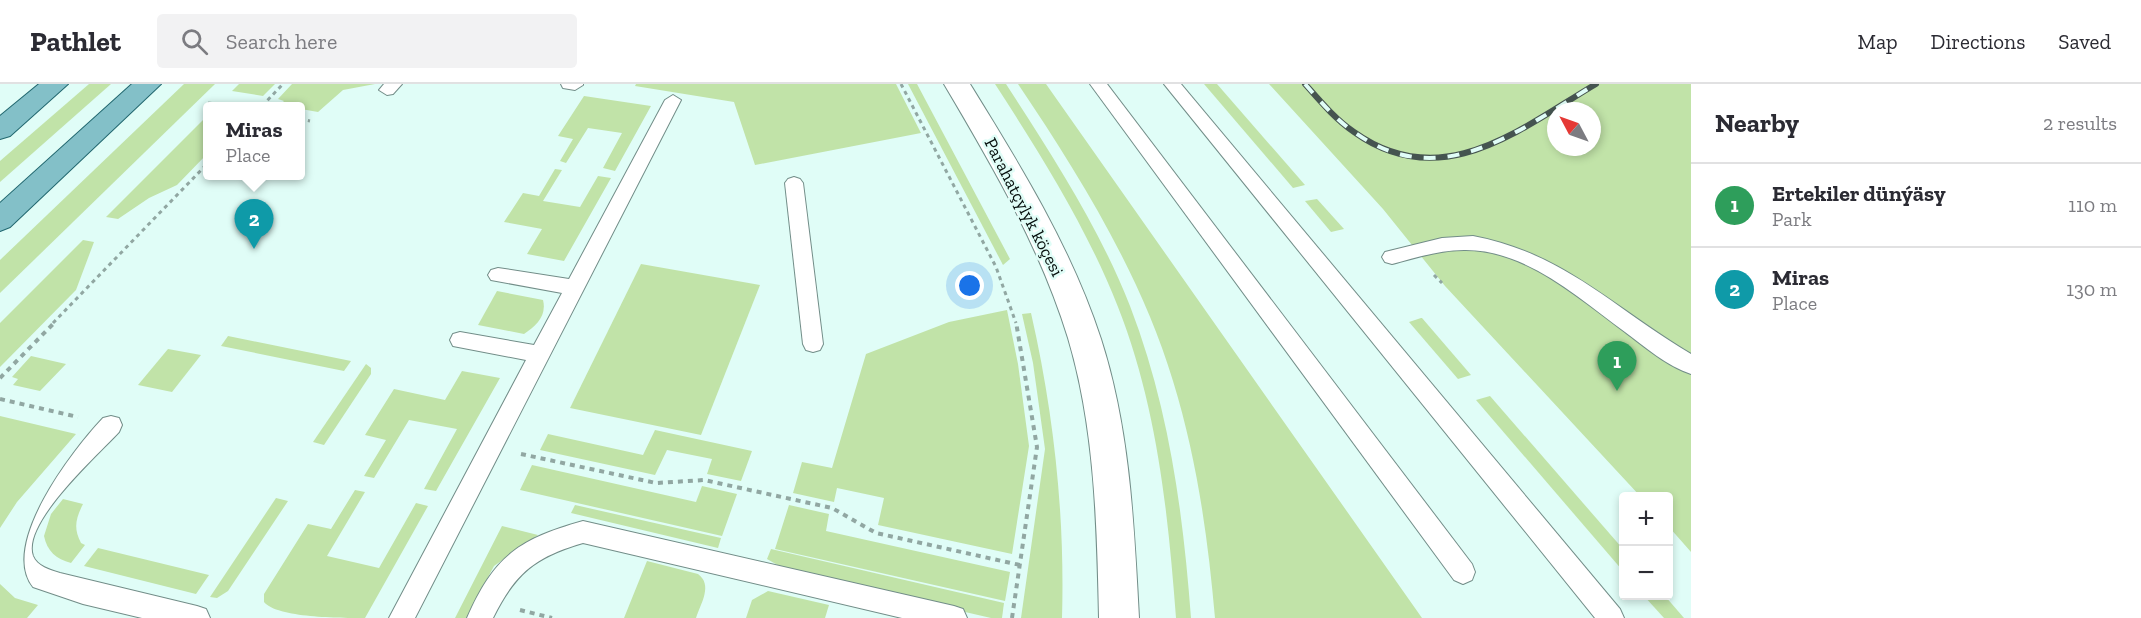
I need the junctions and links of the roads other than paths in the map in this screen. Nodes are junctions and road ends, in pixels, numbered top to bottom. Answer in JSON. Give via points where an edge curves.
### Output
{"nodes":[{"id":1,"x":55,"y":84,"type":"edge"},
{"id":2,"x":148,"y":84,"type":"edge"},
{"id":3,"x":957,"y":84,"type":"edge"},
{"id":4,"x":1098,"y":84,"type":"edge"},
{"id":5,"x":1172,"y":84,"type":"edge"},
{"id":6,"x":673,"y":100,"type":"dead end"},
{"id":7,"x":0,"y":130,"type":"edge"},
{"id":8,"x":794,"y":183,"type":"dead end"},
{"id":9,"x":0,"y":220,"type":"edge"},
{"id":10,"x":1392,"y":256,"type":"dead end"},
{"id":11,"x":498,"y":275,"type":"dead end"},
{"id":12,"x":575,"y":288,"type":"junction"},
{"id":13,"x":460,"y":340,"type":"dead end"},
{"id":14,"x":813,"y":344,"type":"dead end"},
{"id":15,"x":540,"y":354,"type":"junction"},
{"id":16,"x":1691,"y":365,"type":"edge"},
{"id":17,"x":111,"y":424,"type":"road end"},
{"id":18,"x":1463,"y":572,"type":"dead end"},
{"id":19,"x":197,"y":618,"type":"edge"},
{"id":20,"x":402,"y":618,"type":"edge"},
{"id":21,"x":480,"y":618,"type":"edge"},
{"id":22,"x":954,"y":618,"type":"edge"},
{"id":23,"x":1119,"y":618,"type":"edge"},
{"id":24,"x":1611,"y":618,"type":"edge"}],
"edges":[{"from":1,"to":7,"type":"main road"},
{"from":2,"to":9,"type":"main road"},
{"from":3,"to":23,"type":"street","name":"Parahatçylyk köçesi","via":[[1044,238],[1095,377],[1109,455]]},
{"from":4,"to":18,"type":"lane"},
{"from":5,"to":24,"type":"lane"},
{"from":6,"to":12,"type":"lane"},
{"from":8,"to":14,"type":"lane"},
{"from":10,"to":16,"type":"lane","via":[[1455,243],[1511,252],[1558,275]]},
{"from":11,"to":12,"type":"lane"},
{"from":12,"to":15,"type":"lane"},
{"from":13,"to":15,"type":"lane"},
{"from":15,"to":20,"type":"lane"},
{"from":17,"to":19,"type":"lane","via":[[39,505],[21,536],[22,562],[31,573],[59,585]]},
{"from":21,"to":22,"type":"lane","via":[[499,580],[520,559],[543,544],[583,532]]}]}
